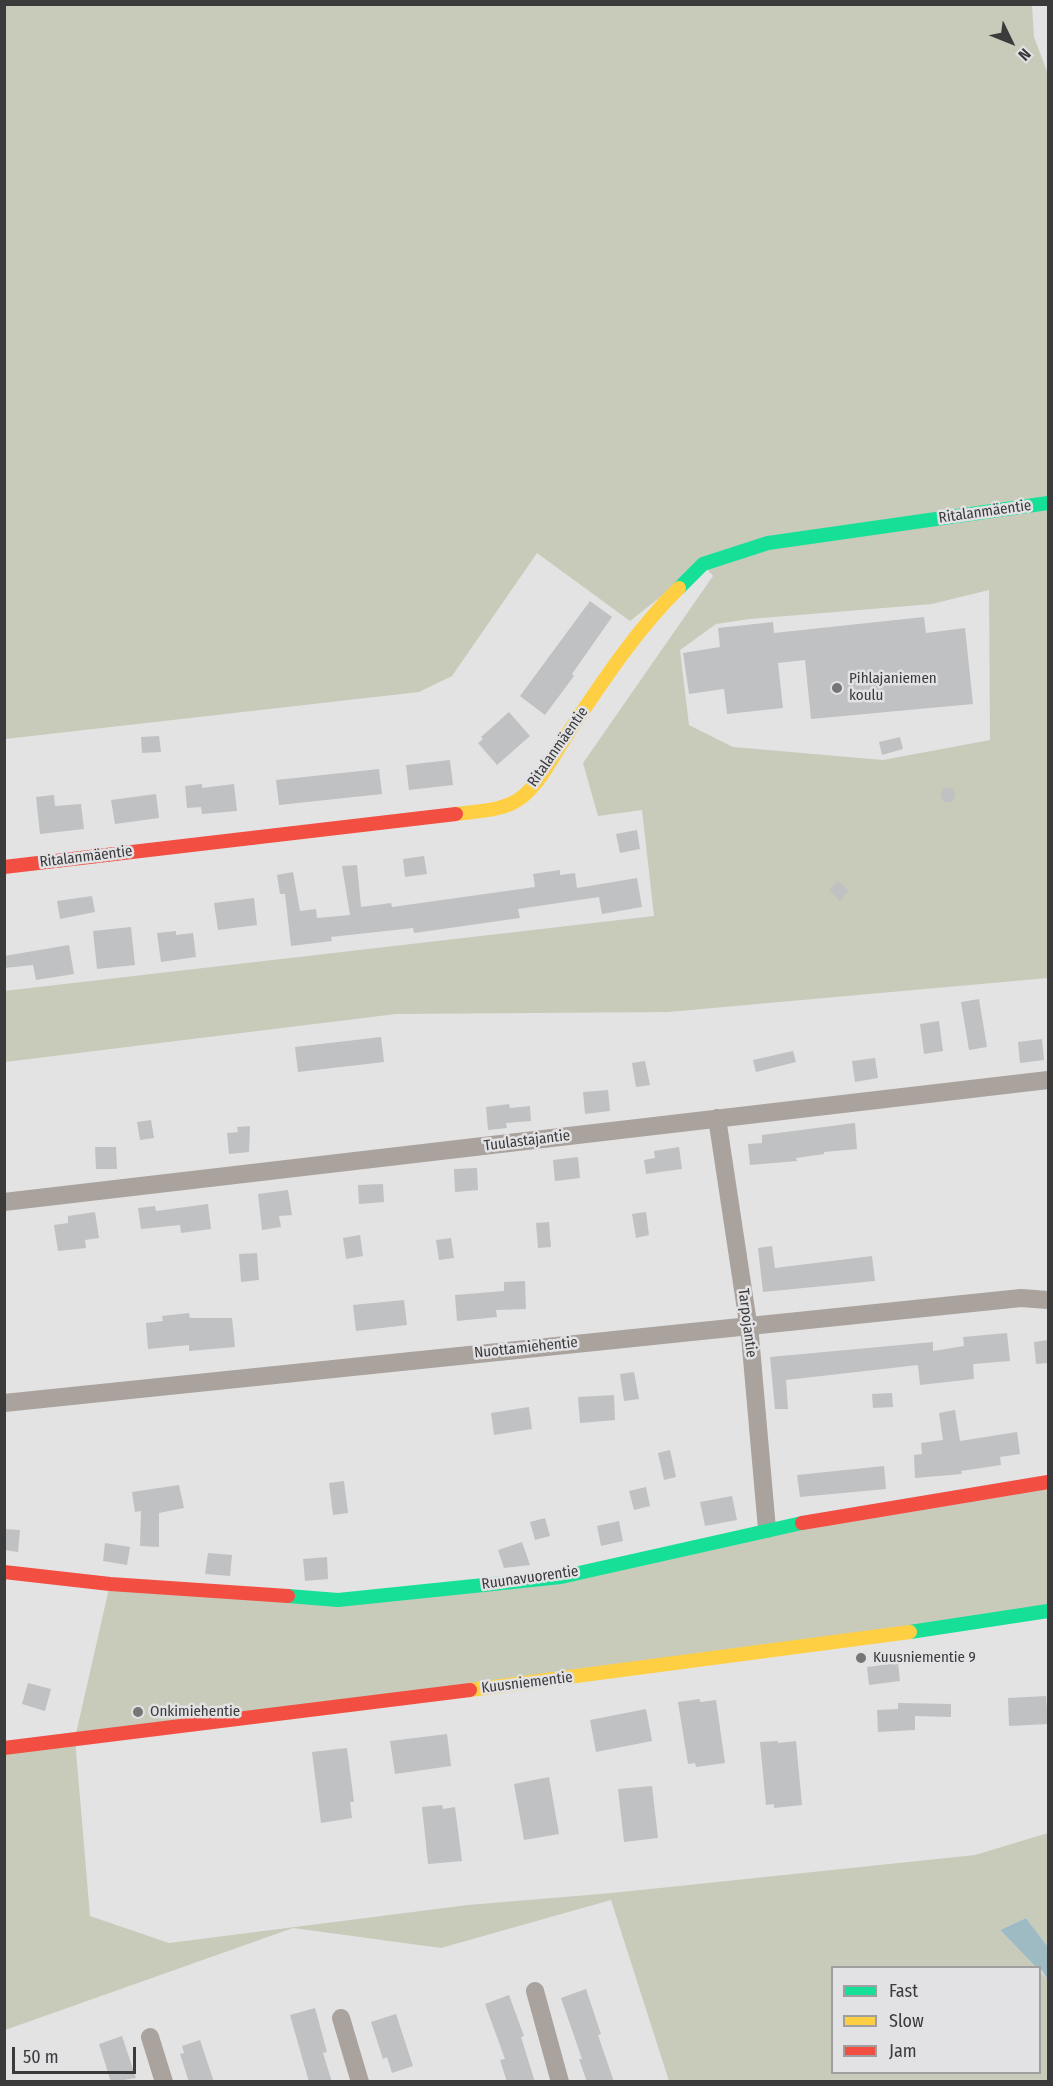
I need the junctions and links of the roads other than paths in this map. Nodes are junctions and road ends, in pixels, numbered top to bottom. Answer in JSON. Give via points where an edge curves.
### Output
{"nodes":[{"id":1,"x":1048,"y":503,"type":"edge"},
{"id":2,"x":4,"y":867,"type":"edge"},
{"id":3,"x":1048,"y":1080,"type":"edge"},
{"id":4,"x":717,"y":1118,"type":"junction"},
{"id":5,"x":4,"y":1202,"type":"edge"},
{"id":6,"x":1048,"y":1300,"type":"edge"},
{"id":7,"x":748,"y":1325,"type":"junction"},
{"id":8,"x":4,"y":1402,"type":"edge"},
{"id":9,"x":1048,"y":1482,"type":"edge"},
{"id":10,"x":767,"y":1529,"type":"junction"},
{"id":11,"x":4,"y":1572,"type":"edge"},
{"id":12,"x":1048,"y":1611,"type":"edge"},
{"id":13,"x":4,"y":1748,"type":"edge"},
{"id":14,"x":535,"y":1991,"type":"dead end"},
{"id":15,"x":341,"y":2018,"type":"dead end"},
{"id":16,"x":150,"y":2037,"type":"dead end"},
{"id":17,"x":164,"y":2082,"type":"edge"},
{"id":18,"x":360,"y":2082,"type":"edge"},
{"id":19,"x":560,"y":2082,"type":"edge"}],
"edges":[{"from":1,"to":2,"type":"street","name":"Ritalanmäentie","via":[[768,543],[703,564],[656,613],[522,798],[495,809]]},
{"from":3,"to":4,"type":"street","name":"Tuulastajantie"},
{"from":4,"to":5,"type":"street","name":"Tuulastajantie"},
{"from":4,"to":7,"type":"street","name":"Tarpojantie"},
{"from":6,"to":7,"type":"street","name":"Nuottamiehentie","via":[[1021,1298]]},
{"from":7,"to":8,"type":"street","name":"Nuottamiehentie"},
{"from":7,"to":10,"type":"street","name":"Tarpojantie"},
{"from":9,"to":10,"type":"street","name":"Ruunavuorentie"},
{"from":10,"to":11,"type":"street","name":"Ruunavuorentie","via":[[561,1577],[338,1600],[110,1584]]},
{"from":12,"to":13,"type":"street","name":"Kuusniementie","via":[[811,1647]]},
{"from":14,"to":19,"type":"street"},
{"from":15,"to":18,"type":"street"},
{"from":16,"to":17,"type":"street"}]}
